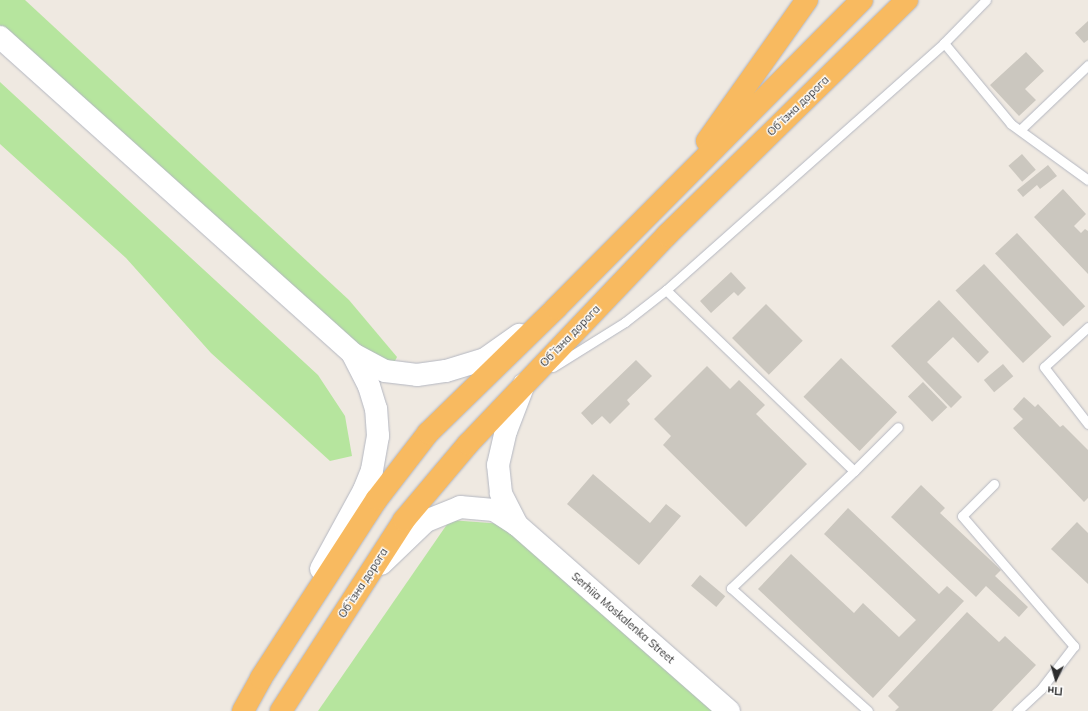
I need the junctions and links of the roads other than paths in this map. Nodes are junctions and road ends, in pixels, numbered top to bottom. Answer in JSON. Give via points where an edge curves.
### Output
{"nodes":[{"id":1,"x":807,"y":0,"type":"edge"},
{"id":2,"x":862,"y":0,"type":"edge"},
{"id":3,"x":986,"y":0,"type":"edge"},
{"id":4,"x":904,"y":1,"type":"edge"},
{"id":5,"x":0,"y":37,"type":"edge"},
{"id":6,"x":944,"y":43,"type":"junction"},
{"id":7,"x":1088,"y":64,"type":"edge"},
{"id":8,"x":1020,"y":130,"type":"junction"},
{"id":9,"x":1088,"y":180,"type":"edge"},
{"id":10,"x":680,"y":182,"type":"junction"},
{"id":11,"x":666,"y":290,"type":"junction"},
{"id":12,"x":556,"y":308,"type":"junction"},
{"id":13,"x":1088,"y":327,"type":"edge"},
{"id":14,"x":353,"y":354,"type":"junction"},
{"id":15,"x":524,"y":384,"type":"junction"},
{"id":16,"x":1088,"y":424,"type":"edge"},
{"id":17,"x":898,"y":428,"type":"dead end"},
{"id":18,"x":854,"y":471,"type":"junction"},
{"id":19,"x":994,"y":484,"type":"dead end"},
{"id":20,"x":517,"y":525,"type":"junction"},
{"id":21,"x":362,"y":584,"type":"junction"},
{"id":22,"x":260,"y":678,"type":"junction"},
{"id":23,"x":243,"y":711,"type":"edge"},
{"id":24,"x":281,"y":711,"type":"edge"},
{"id":25,"x":729,"y":711,"type":"edge"},
{"id":26,"x":868,"y":711,"type":"edge"},
{"id":27,"x":1017,"y":711,"type":"edge"}],
"edges":[{"from":1,"to":10,"type":"highway","via":[[744,85]]},
{"from":2,"to":10,"type":"highway"},
{"from":3,"to":6,"type":"lane"},
{"from":4,"to":15,"type":"highway","name":"Обʼїзна дорога","via":[[667,235]]},
{"from":5,"to":14,"type":"main road"},
{"from":6,"to":8,"type":"lane","via":[[1011,124]]},
{"from":6,"to":11,"type":"lane"},
{"from":7,"to":8,"type":"lane"},
{"from":8,"to":9,"type":"lane"},
{"from":10,"to":12,"type":"highway"},
{"from":11,"to":15,"type":"lane","via":[[625,322]]},
{"from":11,"to":18,"type":"lane"},
{"from":12,"to":14,"type":"main road","via":[[485,359],[446,371],[417,375],[385,372]]},
{"from":12,"to":22,"type":"highway","via":[[428,433],[377,499]]},
{"from":13,"to":16,"type":"lane","via":[[1044,367]]},
{"from":14,"to":22,"type":"main road","via":[[369,386],[376,409],[378,436],[372,470],[364,490]]},
{"from":15,"to":20,"type":"main road","via":[[506,431],[498,465],[501,493]]},
{"from":15,"to":21,"type":"highway","name":"Обʼїзна дорога","via":[[420,500]]},
{"from":17,"to":18,"type":"lane"},
{"from":18,"to":26,"type":"lane","via":[[731,588]]},
{"from":19,"to":27,"type":"lane","via":[[962,516],[1074,646],[1041,689]]},
{"from":20,"to":21,"type":"main road","via":[[494,510],[460,507],[426,521]]},
{"from":20,"to":25,"type":"main road","name":"Serhiia Moskalenka Street"},
{"from":21,"to":24,"type":"highway","name":"Обʼїзна дорога"},
{"from":22,"to":23,"type":"highway"}]}
